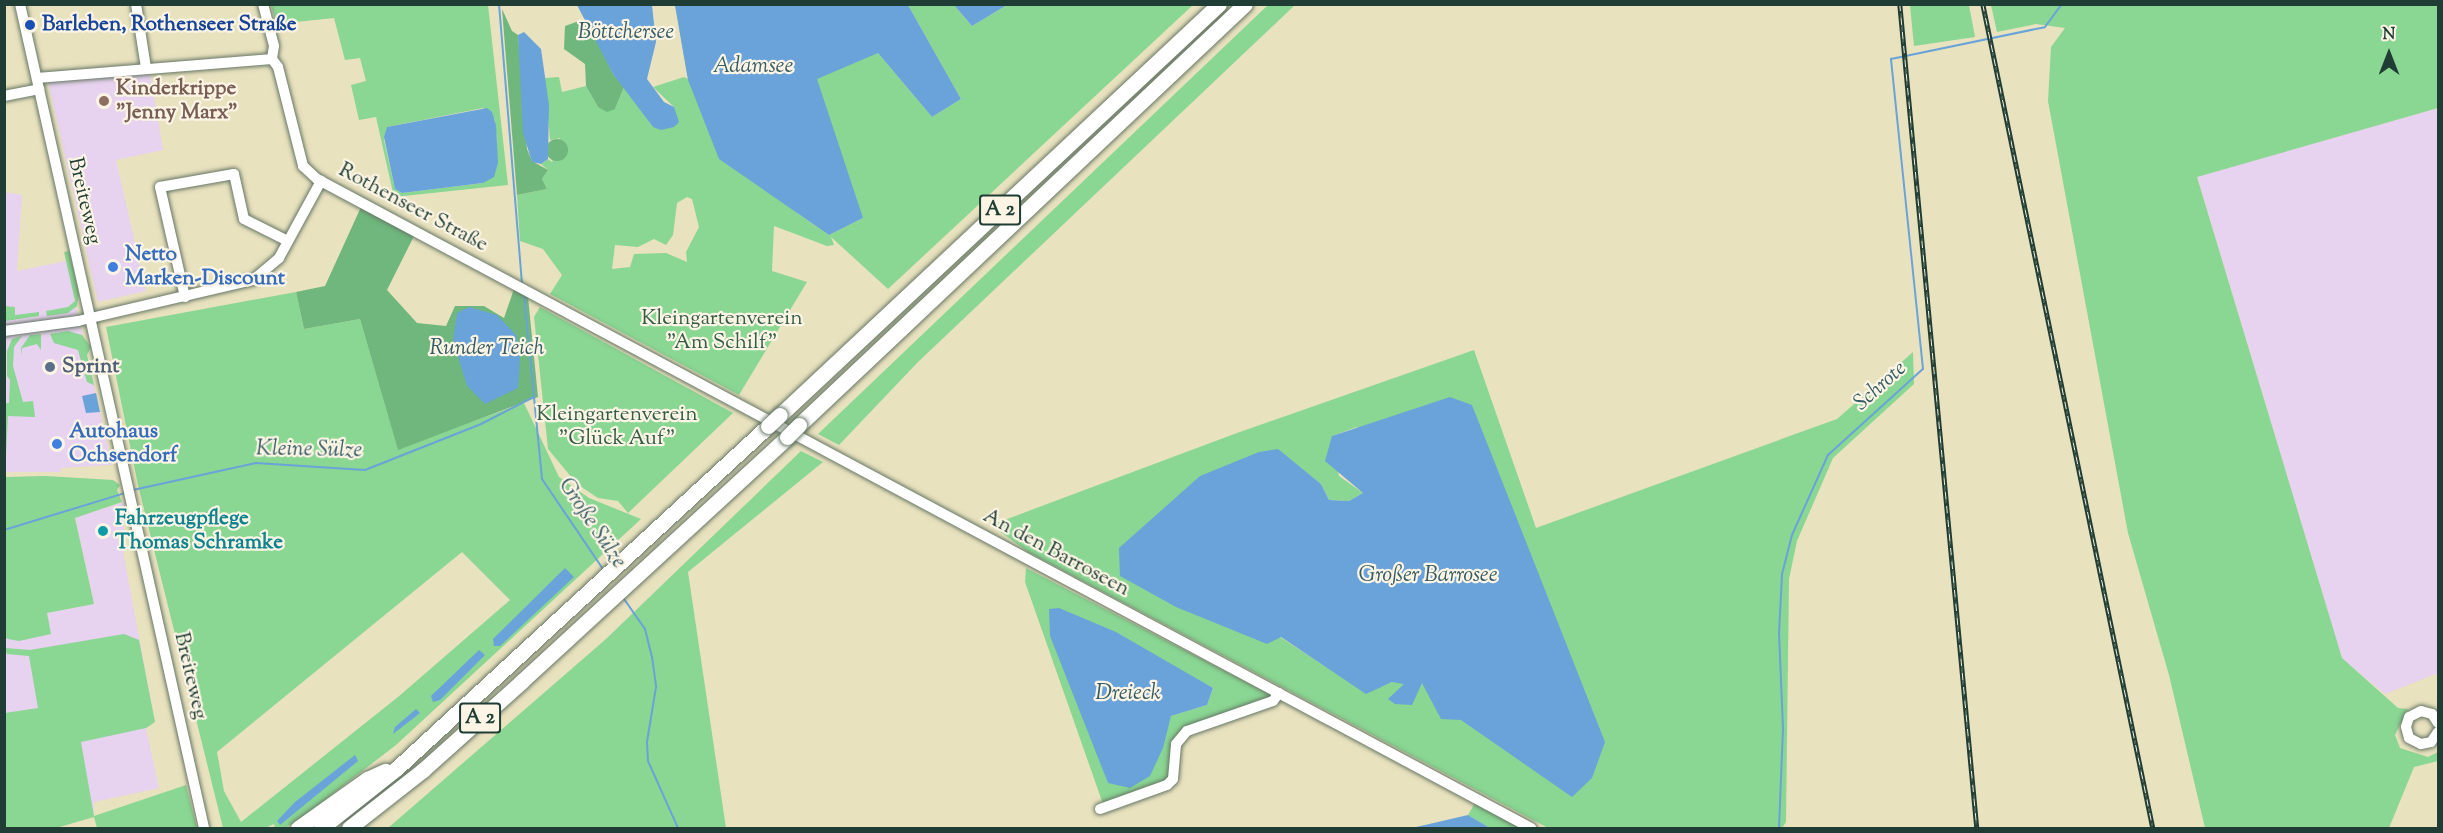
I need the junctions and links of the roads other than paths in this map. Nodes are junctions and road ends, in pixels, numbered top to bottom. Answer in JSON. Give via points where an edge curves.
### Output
{"nodes":[{"id":1,"x":20,"y":4,"type":"edge"},
{"id":2,"x":136,"y":4,"type":"edge"},
{"id":3,"x":263,"y":4,"type":"edge"},
{"id":4,"x":1219,"y":4,"type":"edge"},
{"id":5,"x":1245,"y":4,"type":"edge"},
{"id":6,"x":272,"y":59,"type":"junction"},
{"id":7,"x":146,"y":68,"type":"junction"},
{"id":8,"x":38,"y":83,"type":"junction"},
{"id":9,"x":4,"y":96,"type":"edge"},
{"id":10,"x":321,"y":181,"type":"junction"},
{"id":11,"x":288,"y":241,"type":"junction"},
{"id":12,"x":185,"y":297,"type":"junction"},
{"id":13,"x":91,"y":319,"type":"junction"},
{"id":14,"x":4,"y":331,"type":"edge"},
{"id":15,"x":815,"y":445,"type":"joint"},
{"id":16,"x":1279,"y":693,"type":"junction"},
{"id":17,"x":2439,"y":723,"type":"edge"},
{"id":18,"x":2439,"y":732,"type":"edge"},
{"id":19,"x":397,"y":768,"type":"junction"},
{"id":20,"x":1100,"y":809,"type":"dead end"},
{"id":21,"x":204,"y":828,"type":"edge"},
{"id":22,"x":298,"y":828,"type":"edge"},
{"id":23,"x":321,"y":828,"type":"edge"},
{"id":24,"x":350,"y":828,"type":"edge"},
{"id":25,"x":1532,"y":828,"type":"edge"}],
"edges":[{"from":1,"to":8,"type":"street","name":"Breiteweg"},
{"from":2,"to":7,"type":"street"},
{"from":3,"to":6,"type":"street","name":"Rothenseer Straße","via":[[274,48]]},
{"from":4,"to":19,"type":"highway","number":"A 2","bridge":true},
{"from":5,"to":24,"type":"highway","number":"A 2","bridge":true,"via":[[607,603],[423,770]]},
{"from":6,"to":7,"type":"street"},
{"from":6,"to":10,"type":"street","name":"Rothenseer Straße","via":[[278,67],[303,166]]},
{"from":7,"to":8,"type":"street"},
{"from":8,"to":9,"type":"street"},
{"from":8,"to":13,"type":"street","name":"Breiteweg"},
{"from":10,"to":11,"type":"street"},
{"from":10,"to":15,"type":"street","name":"Rothenseer Straße"},
{"from":11,"to":12,"type":"street","via":[[268,271],[253,280]]},
{"from":11,"to":12,"type":"street","via":[[244,219],[234,174],[160,187]]},
{"from":12,"to":13,"type":"street"},
{"from":13,"to":14,"type":"street"},
{"from":13,"to":21,"type":"street","name":"Breiteweg"},
{"from":15,"to":16,"type":"street","name":"An den Barroseen"},
{"from":16,"to":20,"type":"street","via":[[1273,701],[1187,731],[1176,744],[1173,779],[1167,785]]},
{"from":16,"to":25,"type":"street","name":"An den Barroseen"},
{"from":17,"to":18,"type":"street","via":[[2432,714],[2421,711],[2412,715],[2406,727],[2411,740],[2421,744],[2431,742]]},
{"from":19,"to":22,"type":"highway","via":[[367,780]]},
{"from":19,"to":23,"type":"highway","number":"A 2"}]}
